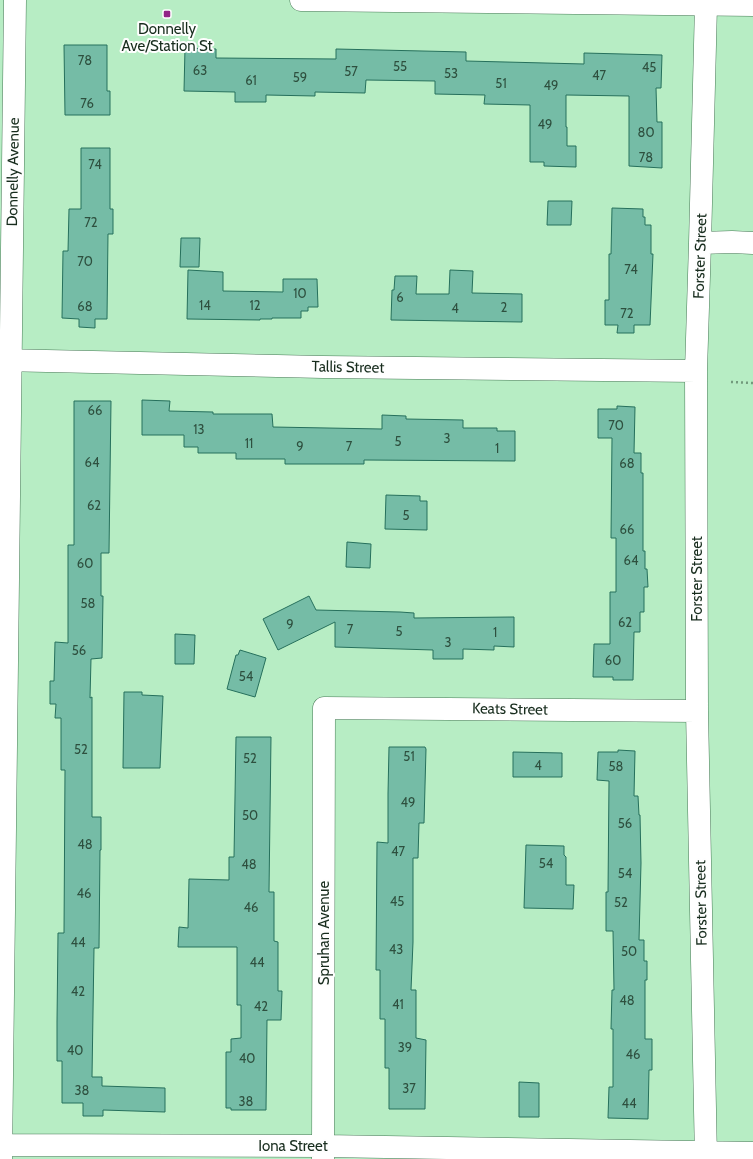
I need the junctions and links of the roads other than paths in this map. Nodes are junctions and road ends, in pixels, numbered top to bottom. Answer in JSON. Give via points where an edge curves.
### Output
{"nodes":[{"id":1,"x":15,"y":0,"type":"edge"},
{"id":2,"x":301,"y":0,"type":"edge"},
{"id":3,"x":706,"y":2,"type":"edge"},
{"id":4,"x":753,"y":5,"type":"edge"},
{"id":5,"x":700,"y":243,"type":"junction"},
{"id":6,"x":753,"y":243,"type":"edge"},
{"id":7,"x":5,"y":360,"type":"edge"},
{"id":8,"x":696,"y":371,"type":"junction"},
{"id":9,"x":324,"y":708,"type":"joint"},
{"id":10,"x":697,"y":711,"type":"junction"},
{"id":11,"x":1,"y":1150,"type":"edge"},
{"id":12,"x":324,"y":1153,"type":"edge"},
{"id":13,"x":753,"y":1153,"type":"edge"},
{"id":14,"x":706,"y":1156,"type":"edge"}],
"edges":[{"from":1,"to":7,"type":"street","name":"Donnelly Avenue"},
{"from":2,"to":3,"type":"street"},
{"from":3,"to":4,"type":"street"},
{"from":3,"to":5,"type":"street","name":"Forster Street"},
{"from":5,"to":6,"type":"street"},
{"from":5,"to":8,"type":"street","name":"Forster Street"},
{"from":7,"to":8,"type":"street","name":"Tallis Street"},
{"from":7,"to":11,"type":"street","name":"Donnelly Avenue"},
{"from":8,"to":10,"type":"street","name":"Forster Street"},
{"from":9,"to":10,"type":"street","name":"Keats Street"},
{"from":9,"to":12,"type":"street","name":"Spruhan Avenue"},
{"from":10,"to":14,"type":"street","name":"Forster Street"},
{"from":11,"to":12,"type":"street","name":"Iona Street"},
{"from":12,"to":14,"type":"street","name":"Iona Street"},
{"from":13,"to":14,"type":"street","name":"Iona Street"}]}
